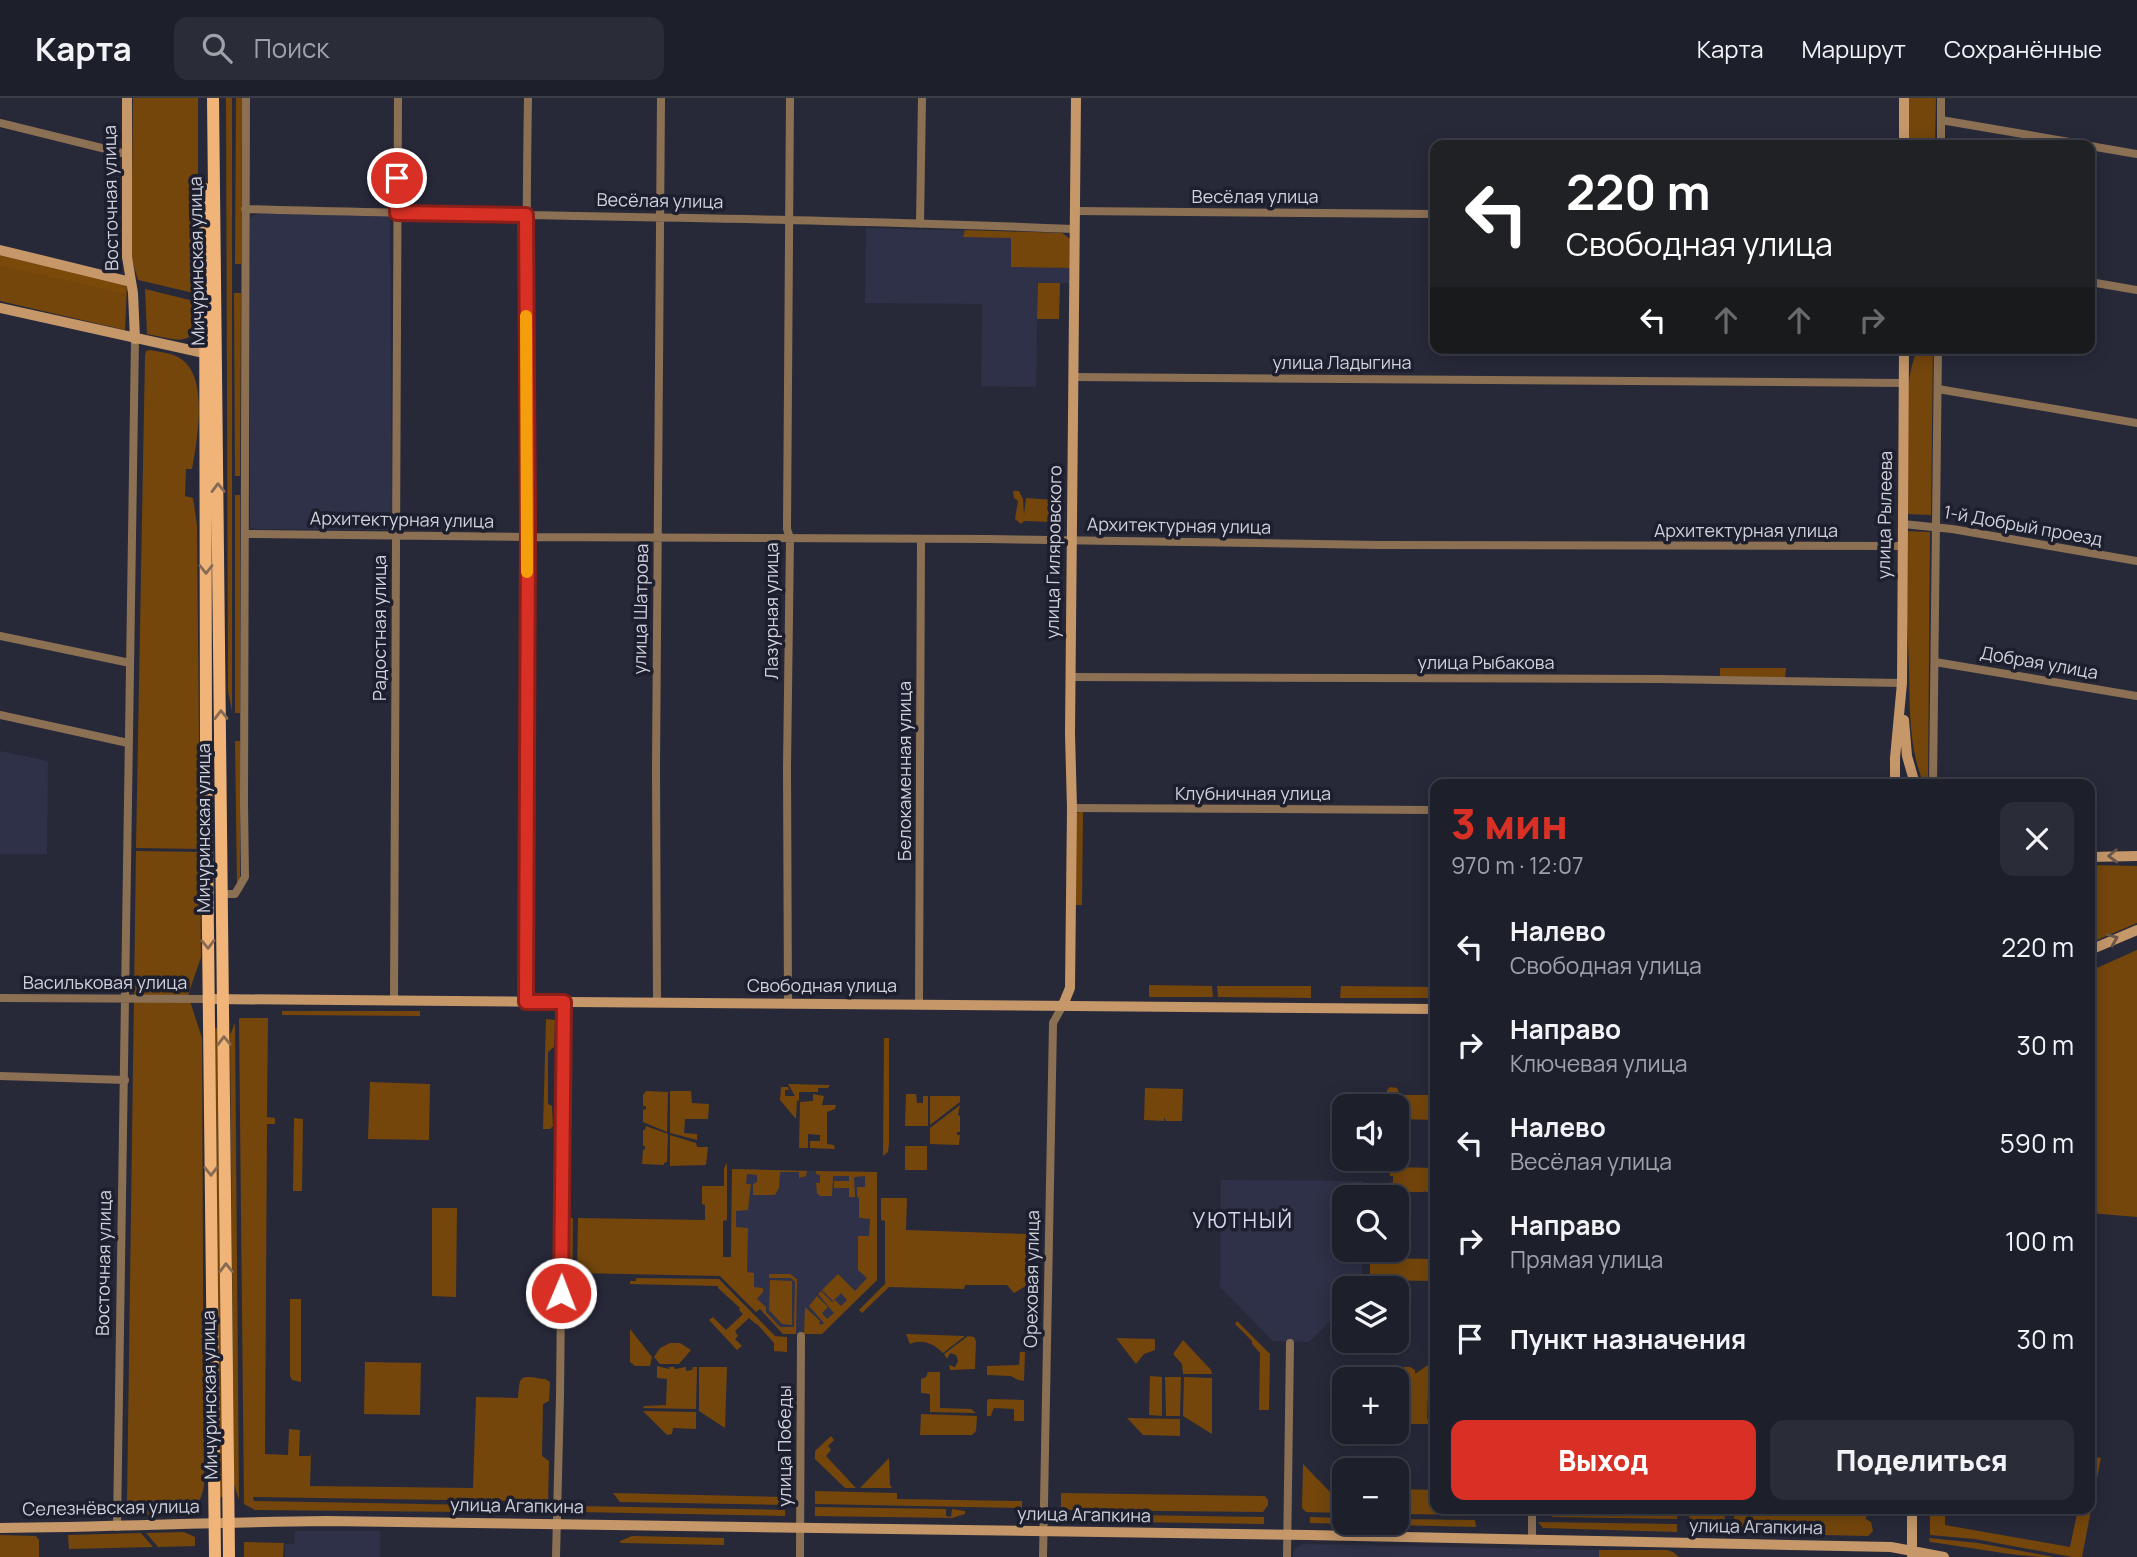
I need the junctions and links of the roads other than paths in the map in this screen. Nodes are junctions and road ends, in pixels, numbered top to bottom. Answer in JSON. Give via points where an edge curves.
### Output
{"nodes":[{"id":1,"x":127,"y":98,"type":"edge"},
{"id":2,"x":205,"y":98,"type":"edge"},
{"id":3,"x":213,"y":98,"type":"edge"},
{"id":4,"x":246,"y":98,"type":"edge"},
{"id":5,"x":398,"y":98,"type":"edge"},
{"id":6,"x":527,"y":98,"type":"edge"},
{"id":7,"x":661,"y":98,"type":"edge"},
{"id":8,"x":790,"y":98,"type":"edge"},
{"id":9,"x":922,"y":98,"type":"edge"},
{"id":10,"x":1076,"y":98,"type":"edge"},
{"id":11,"x":1904,"y":98,"type":"edge"},
{"id":12,"x":1941,"y":98,"type":"edge"},
{"id":13,"x":1941,"y":120,"type":"junction"},
{"id":14,"x":0,"y":124,"type":"edge"},
{"id":15,"x":1904,"y":140,"type":"edge"},
{"id":16,"x":1941,"y":140,"type":"edge"},
{"id":17,"x":2054,"y":140,"type":"edge"},
{"id":18,"x":2095,"y":147,"type":"edge"},
{"id":19,"x":126,"y":154,"type":"junction"},
{"id":20,"x":2137,"y":154,"type":"edge"},
{"id":21,"x":245,"y":209,"type":"junction"},
{"id":22,"x":1075,"y":211,"type":"junction"},
{"id":23,"x":397,"y":213,"type":"junction"},
{"id":24,"x":1430,"y":214,"type":"edge"},
{"id":25,"x":526,"y":215,"type":"junction"},
{"id":26,"x":659,"y":217,"type":"junction"},
{"id":27,"x":789,"y":220,"type":"junction"},
{"id":28,"x":920,"y":224,"type":"junction"},
{"id":29,"x":1074,"y":229,"type":"junction"},
{"id":30,"x":0,"y":250,"type":"edge"},
{"id":31,"x":131,"y":282,"type":"junction"},
{"id":32,"x":2095,"y":283,"type":"edge"},
{"id":33,"x":2137,"y":290,"type":"edge"},
{"id":34,"x":0,"y":308,"type":"edge"},
{"id":35,"x":135,"y":339,"type":"junction"},
{"id":36,"x":1904,"y":354,"type":"edge"},
{"id":37,"x":1938,"y":354,"type":"edge"},
{"id":38,"x":211,"y":355,"type":"junction"},
{"id":39,"x":1074,"y":377,"type":"junction"},
{"id":40,"x":1904,"y":383,"type":"junction"},
{"id":41,"x":1938,"y":389,"type":"junction"},
{"id":42,"x":2137,"y":423,"type":"edge"},
{"id":43,"x":1903,"y":524,"type":"junction"},
{"id":44,"x":1936,"y":527,"type":"junction"},
{"id":45,"x":245,"y":534,"type":"junction"},
{"id":46,"x":396,"y":535,"type":"junction"},
{"id":47,"x":528,"y":537,"type":"junction"},
{"id":48,"x":658,"y":537,"type":"junction"},
{"id":49,"x":790,"y":538,"type":"junction"},
{"id":50,"x":921,"y":539,"type":"junction"},
{"id":51,"x":1072,"y":540,"type":"junction"},
{"id":52,"x":1902,"y":546,"type":"junction"},
{"id":53,"x":2137,"y":561,"type":"edge"},
{"id":54,"x":0,"y":636,"type":"edge"},
{"id":55,"x":130,"y":663,"type":"junction"},
{"id":56,"x":1935,"y":663,"type":"junction"},
{"id":57,"x":1071,"y":677,"type":"junction"},
{"id":58,"x":1902,"y":682,"type":"junction"},
{"id":59,"x":2137,"y":696,"type":"edge"},
{"id":60,"x":0,"y":715,"type":"edge"},
{"id":61,"x":128,"y":743,"type":"junction"},
{"id":62,"x":1895,"y":779,"type":"edge"},
{"id":63,"x":1914,"y":779,"type":"edge"},
{"id":64,"x":1933,"y":779,"type":"edge"},
{"id":65,"x":1072,"y":808,"type":"junction"},
{"id":66,"x":1430,"y":810,"type":"edge"},
{"id":67,"x":2137,"y":856,"type":"edge"},
{"id":68,"x":2095,"y":857,"type":"edge"},
{"id":69,"x":221,"y":894,"type":"junction"},
{"id":70,"x":2137,"y":930,"type":"edge"},
{"id":71,"x":2095,"y":948,"type":"edge"},
{"id":72,"x":0,"y":998,"type":"edge"},
{"id":73,"x":209,"y":999,"type":"junction"},
{"id":74,"x":223,"y":999,"type":"junction"},
{"id":75,"x":125,"y":1000,"type":"junction"},
{"id":76,"x":394,"y":1001,"type":"junction"},
{"id":77,"x":526,"y":1002,"type":"junction"},
{"id":78,"x":564,"y":1002,"type":"junction"},
{"id":79,"x":657,"y":1002,"type":"junction"},
{"id":80,"x":788,"y":1003,"type":"junction"},
{"id":81,"x":919,"y":1003,"type":"junction"},
{"id":82,"x":1063,"y":1004,"type":"junction"},
{"id":83,"x":1430,"y":1009,"type":"edge"},
{"id":84,"x":0,"y":1076,"type":"edge"},
{"id":85,"x":125,"y":1080,"type":"junction"},
{"id":86,"x":801,"y":1336,"type":"dead end"},
{"id":87,"x":1290,"y":1343,"type":"dead end"},
{"id":88,"x":1532,"y":1514,"type":"edge"},
{"id":89,"x":1912,"y":1514,"type":"edge"},
{"id":90,"x":222,"y":1522,"type":"junction"},
{"id":91,"x":556,"y":1525,"type":"junction"},
{"id":92,"x":117,"y":1527,"type":"junction"},
{"id":93,"x":0,"y":1528,"type":"edge"},
{"id":94,"x":800,"y":1529,"type":"junction"},
{"id":95,"x":1044,"y":1532,"type":"junction"},
{"id":96,"x":1288,"y":1535,"type":"junction"},
{"id":97,"x":1532,"y":1539,"type":"junction"},
{"id":98,"x":1912,"y":1554,"type":"edge"},
{"id":99,"x":215,"y":1557,"type":"edge"},
{"id":100,"x":229,"y":1557,"type":"edge"},
{"id":101,"x":556,"y":1557,"type":"edge"},
{"id":102,"x":800,"y":1557,"type":"edge"},
{"id":103,"x":1043,"y":1557,"type":"edge"},
{"id":104,"x":1287,"y":1557,"type":"edge"},
{"id":105,"x":1944,"y":1557,"type":"edge"}],
"edges":[{"from":1,"to":19,"type":"main road","name":"Восточная улица"},
{"from":2,"to":38,"type":"main road","name":"Мичуринская улица"},
{"from":3,"to":38,"type":"main road","name":"Мичуринская улица"},
{"from":4,"to":21,"type":"street"},
{"from":5,"to":23,"type":"street","name":"Радостная улица"},
{"from":6,"to":25,"type":"street"},
{"from":7,"to":26,"type":"street","name":"улица Шатрова"},
{"from":8,"to":27,"type":"street","name":"Лазурная улица"},
{"from":9,"to":28,"type":"street"},
{"from":10,"to":22,"type":"main road","name":"улица Гиляровского"},
{"from":11,"to":15,"type":"main road"},
{"from":12,"to":13,"type":"street"},
{"from":13,"to":16,"type":"street"},
{"from":13,"to":17,"type":"street"},
{"from":14,"to":19,"type":"street"},
{"from":18,"to":20,"type":"street"},
{"from":19,"to":31,"type":"main road","name":"Восточная улица"},
{"from":21,"to":23,"type":"street","name":"Весёлая улица"},
{"from":21,"to":45,"type":"street"},
{"from":22,"to":24,"type":"street","name":"Весёлая улица"},
{"from":22,"to":29,"type":"main road","name":"улица Гиляровского"},
{"from":23,"to":25,"type":"street","name":"Весёлая улица"},
{"from":23,"to":46,"type":"street","name":"Радостная улица"},
{"from":25,"to":26,"type":"street","name":"Весёлая улица"},
{"from":25,"to":47,"type":"street"},
{"from":26,"to":27,"type":"street","name":"Весёлая улица"},
{"from":26,"to":48,"type":"street","name":"улица Шатрова"},
{"from":27,"to":28,"type":"street","name":"Весёлая улица"},
{"from":27,"to":49,"type":"street","name":"Лазурная улица"},
{"from":28,"to":29,"type":"street","name":"Весёлая улица"},
{"from":29,"to":39,"type":"main road","name":"улица Гиляровского"},
{"from":30,"to":31,"type":"main road"},
{"from":31,"to":35,"type":"main road","name":"Восточная улица"},
{"from":32,"to":33,"type":"street"},
{"from":34,"to":35,"type":"main road"},
{"from":35,"to":38,"type":"main road"},
{"from":35,"to":55,"type":"street","name":"Восточная улица"},
{"from":36,"to":40,"type":"main road","name":"улица Рылеева"},
{"from":37,"to":41,"type":"street"},
{"from":69,"to":38,"type":"main road","name":"Мичуринская улица","one_way":true},
{"from":38,"to":73,"type":"main road","name":"Мичуринская улица","one_way":true},
{"from":39,"to":40,"type":"street","name":"улица Ладыгина"},
{"from":39,"to":51,"type":"main road","name":"улица Гиляровского"},
{"from":40,"to":43,"type":"main road","name":"улица Рылеева"},
{"from":41,"to":42,"type":"street"},
{"from":41,"to":44,"type":"street"},
{"from":43,"to":44,"type":"street","name":"1-й Добрый проезд"},
{"from":43,"to":52,"type":"main road","name":"улица Рылеева"},
{"from":44,"to":53,"type":"street","name":"1-й Добрый проезд"},
{"from":44,"to":56,"type":"street"},
{"from":45,"to":46,"type":"street","name":"Архитектурная улица"},
{"from":45,"to":69,"type":"street","via":[[245,877],[235,894]]},
{"from":46,"to":47,"type":"street","name":"Архитектурная улица"},
{"from":46,"to":76,"type":"street","name":"Радостная улица"},
{"from":47,"to":48,"type":"street","name":"Архитектурная улица"},
{"from":47,"to":77,"type":"street"},
{"from":48,"to":49,"type":"street","name":"Архитектурная улица"},
{"from":48,"to":79,"type":"street","name":"улица Шатрова"},
{"from":49,"to":50,"type":"street","name":"Архитектурная улица"},
{"from":49,"to":80,"type":"street","name":"Лазурная улица"},
{"from":50,"to":51,"type":"street","name":"Архитектурная улица"},
{"from":50,"to":81,"type":"street","name":"Белокаменная улица"},
{"from":51,"to":52,"type":"street","name":"Архитектурная улица"},
{"from":51,"to":57,"type":"main road","name":"улица Гиляровского"},
{"from":52,"to":58,"type":"main road","name":"улица Рылеева"},
{"from":54,"to":55,"type":"street"},
{"from":55,"to":61,"type":"street","name":"Восточная улица"},
{"from":56,"to":59,"type":"street","name":"Добрая улица"},
{"from":56,"to":64,"type":"street"},
{"from":57,"to":58,"type":"street","name":"улица Рыбакова"},
{"from":57,"to":65,"type":"main road","name":"улица Гиляровского"},
{"from":58,"to":62,"type":"main road","name":"улица Рылеева"},
{"from":58,"to":63,"type":"main road","name":"улица Рылеева"},
{"from":60,"to":61,"type":"street"},
{"from":61,"to":75,"type":"street","name":"Восточная улица"},
{"from":65,"to":66,"type":"street","name":"Клубничная улица"},
{"from":65,"to":82,"type":"main road","name":"улица Гиляровского","via":[[1070,988]]},
{"from":67,"to":68,"type":"main road","one_way":true},
{"from":69,"to":74,"type":"main road","name":"Мичуринская улица"},
{"from":71,"to":70,"type":"main road","one_way":true},
{"from":72,"to":75,"type":"street","name":"Васильковая улица"},
{"from":73,"to":74,"type":"main road","name":"Свободная улица"},
{"from":73,"to":75,"type":"street","name":"Васильковая улица"},
{"from":73,"to":90,"type":"main road","name":"Мичуринская улица","one_way":true},
{"from":74,"to":76,"type":"main road","name":"Свободная улица"},
{"from":90,"to":74,"type":"main road","name":"Мичуринская улица","one_way":true},
{"from":75,"to":85,"type":"street","name":"Восточная улица"},
{"from":76,"to":77,"type":"main road","name":"Свободная улица"},
{"from":77,"to":78,"type":"main road","name":"Свободная улица"},
{"from":78,"to":79,"type":"main road","name":"Свободная улица"},
{"from":78,"to":91,"type":"street"},
{"from":79,"to":80,"type":"main road","name":"Свободная улица"},
{"from":80,"to":81,"type":"main road","name":"Свободная улица"},
{"from":81,"to":82,"type":"main road","name":"Свободная улица"},
{"from":82,"to":83,"type":"main road","name":"Свободная улица"},
{"from":82,"to":95,"type":"street","name":"Ореховая улица","via":[[1053,1023]]},
{"from":84,"to":85,"type":"street"},
{"from":85,"to":92,"type":"street","name":"Восточная улица"},
{"from":86,"to":94,"type":"street","name":"улица Победы"},
{"from":87,"to":96,"type":"street"},
{"from":88,"to":97,"type":"street"},
{"from":89,"to":98,"type":"main road"},
{"from":90,"to":91,"type":"main road","name":"улица Агапкина"},
{"from":90,"to":92,"type":"main road","name":"Селезнёвская улица"},
{"from":90,"to":99,"type":"main road","name":"Мичуринская улица"},
{"from":90,"to":100,"type":"main road","name":"Мичуринская улица"},
{"from":91,"to":94,"type":"main road","name":"улица Агапкина"},
{"from":91,"to":101,"type":"street"},
{"from":92,"to":93,"type":"main road","name":"Селезнёвская улица"},
{"from":94,"to":95,"type":"main road","name":"улица Агапкина"},
{"from":94,"to":102,"type":"street","name":"улица Победы"},
{"from":95,"to":96,"type":"main road","name":"улица Агапкина"},
{"from":95,"to":103,"type":"street","name":"Ореховая улица"},
{"from":96,"to":97,"type":"main road","name":"улица Агапкина"},
{"from":96,"to":104,"type":"street"},
{"from":97,"to":98,"type":"main road","name":"улица Агапкина","via":[[1891,1547]]},
{"from":98,"to":105,"type":"main road","name":"улица Агапкина"}]}
